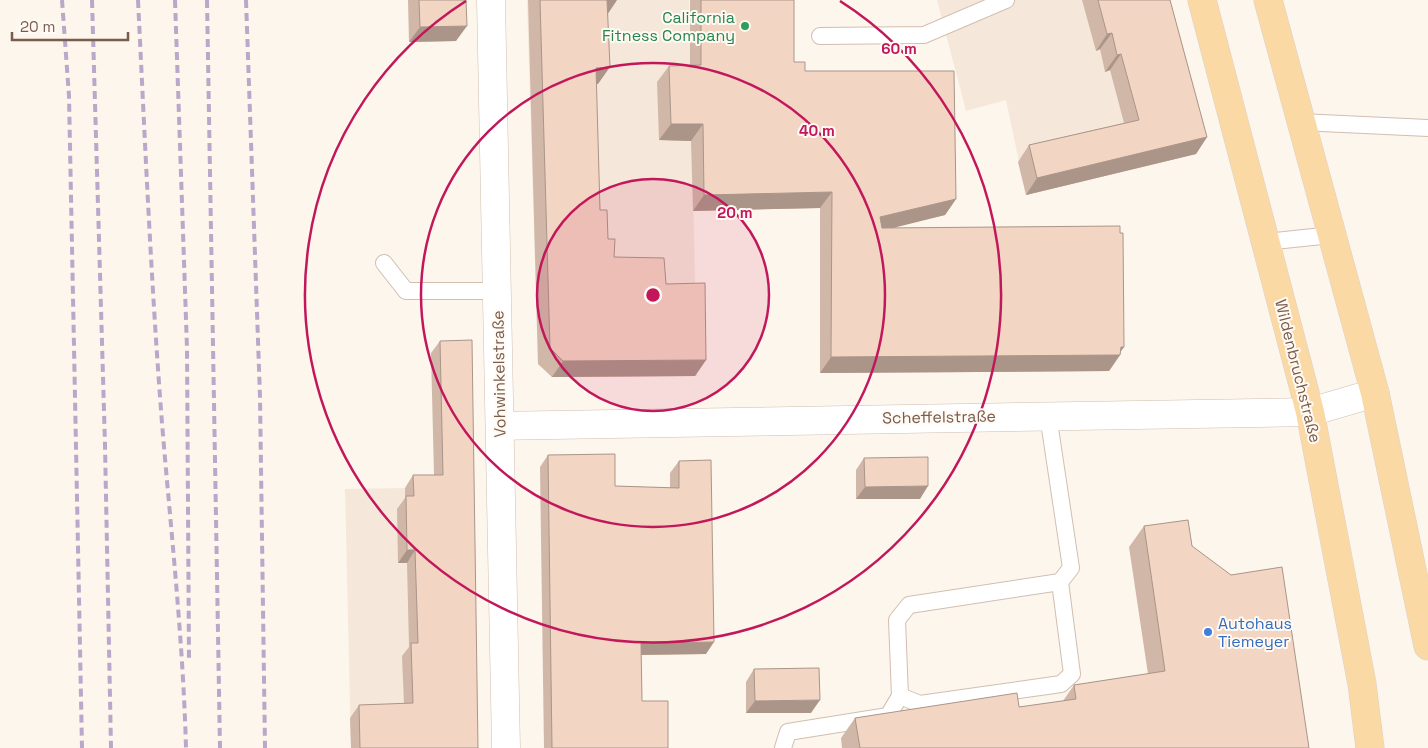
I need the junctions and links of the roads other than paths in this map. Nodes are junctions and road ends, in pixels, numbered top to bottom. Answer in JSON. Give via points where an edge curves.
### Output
{"nodes":[{"id":1,"x":491,"y":0,"type":"edge"},
{"id":2,"x":1006,"y":0,"type":"edge"},
{"id":3,"x":1202,"y":0,"type":"edge"},
{"id":4,"x":1268,"y":0,"type":"edge"},
{"id":5,"x":820,"y":36,"type":"dead end"},
{"id":6,"x":1300,"y":122,"type":"junction"},
{"id":7,"x":1428,"y":128,"type":"edge"},
{"id":8,"x":1332,"y":235,"type":"junction"},
{"id":9,"x":1265,"y":242,"type":"junction"},
{"id":10,"x":384,"y":262,"type":"dead end"},
{"id":11,"x":497,"y":291,"type":"junction"},
{"id":12,"x":1375,"y":393,"type":"junction"},
{"id":13,"x":1310,"y":412,"type":"junction"},
{"id":14,"x":1048,"y":415,"type":"junction"},
{"id":15,"x":500,"y":426,"type":"junction"},
{"id":16,"x":1060,"y":582,"type":"junction"},
{"id":17,"x":1428,"y":646,"type":"edge"},
{"id":18,"x":900,"y":696,"type":"junction"},
{"id":19,"x":506,"y":748,"type":"edge"},
{"id":20,"x":783,"y":748,"type":"edge"},
{"id":21,"x":1370,"y":748,"type":"edge"}],
"edges":[{"from":1,"to":11,"type":"street","name":"Vohwinkelstraße"},
{"from":2,"to":5,"type":"lane","via":[[924,35]]},
{"from":3,"to":9,"type":"main road","name":"Wildenbruchstraße"},
{"from":4,"to":6,"type":"main road"},
{"from":6,"to":7,"type":"lane"},
{"from":6,"to":8,"type":"main road"},
{"from":8,"to":9,"type":"lane"},
{"from":8,"to":12,"type":"main road"},
{"from":9,"to":13,"type":"main road","name":"Wildenbruchstraße"},
{"from":10,"to":11,"type":"lane","via":[[406,291]]},
{"from":11,"to":15,"type":"street","name":"Vohwinkelstraße"},
{"from":12,"to":13,"type":"street","name":"Scheffelstraße"},
{"from":12,"to":17,"type":"main road"},
{"from":13,"to":14,"type":"street","name":"Scheffelstraße"},
{"from":13,"to":21,"type":"main road","name":"Wildenbruchstraße","via":[[1362,684]]},
{"from":14,"to":15,"type":"street","name":"Scheffelstraße"},
{"from":14,"to":16,"type":"lane","via":[[1071,568]]},
{"from":15,"to":19,"type":"street","name":"Vohwinkelstraße"},
{"from":16,"to":18,"type":"lane","via":[[909,605],[898,620]]},
{"from":16,"to":18,"type":"lane","via":[[1072,674],[1061,684],[920,704]]},
{"from":18,"to":20,"type":"lane","via":[[888,716],[788,732]]}]}
